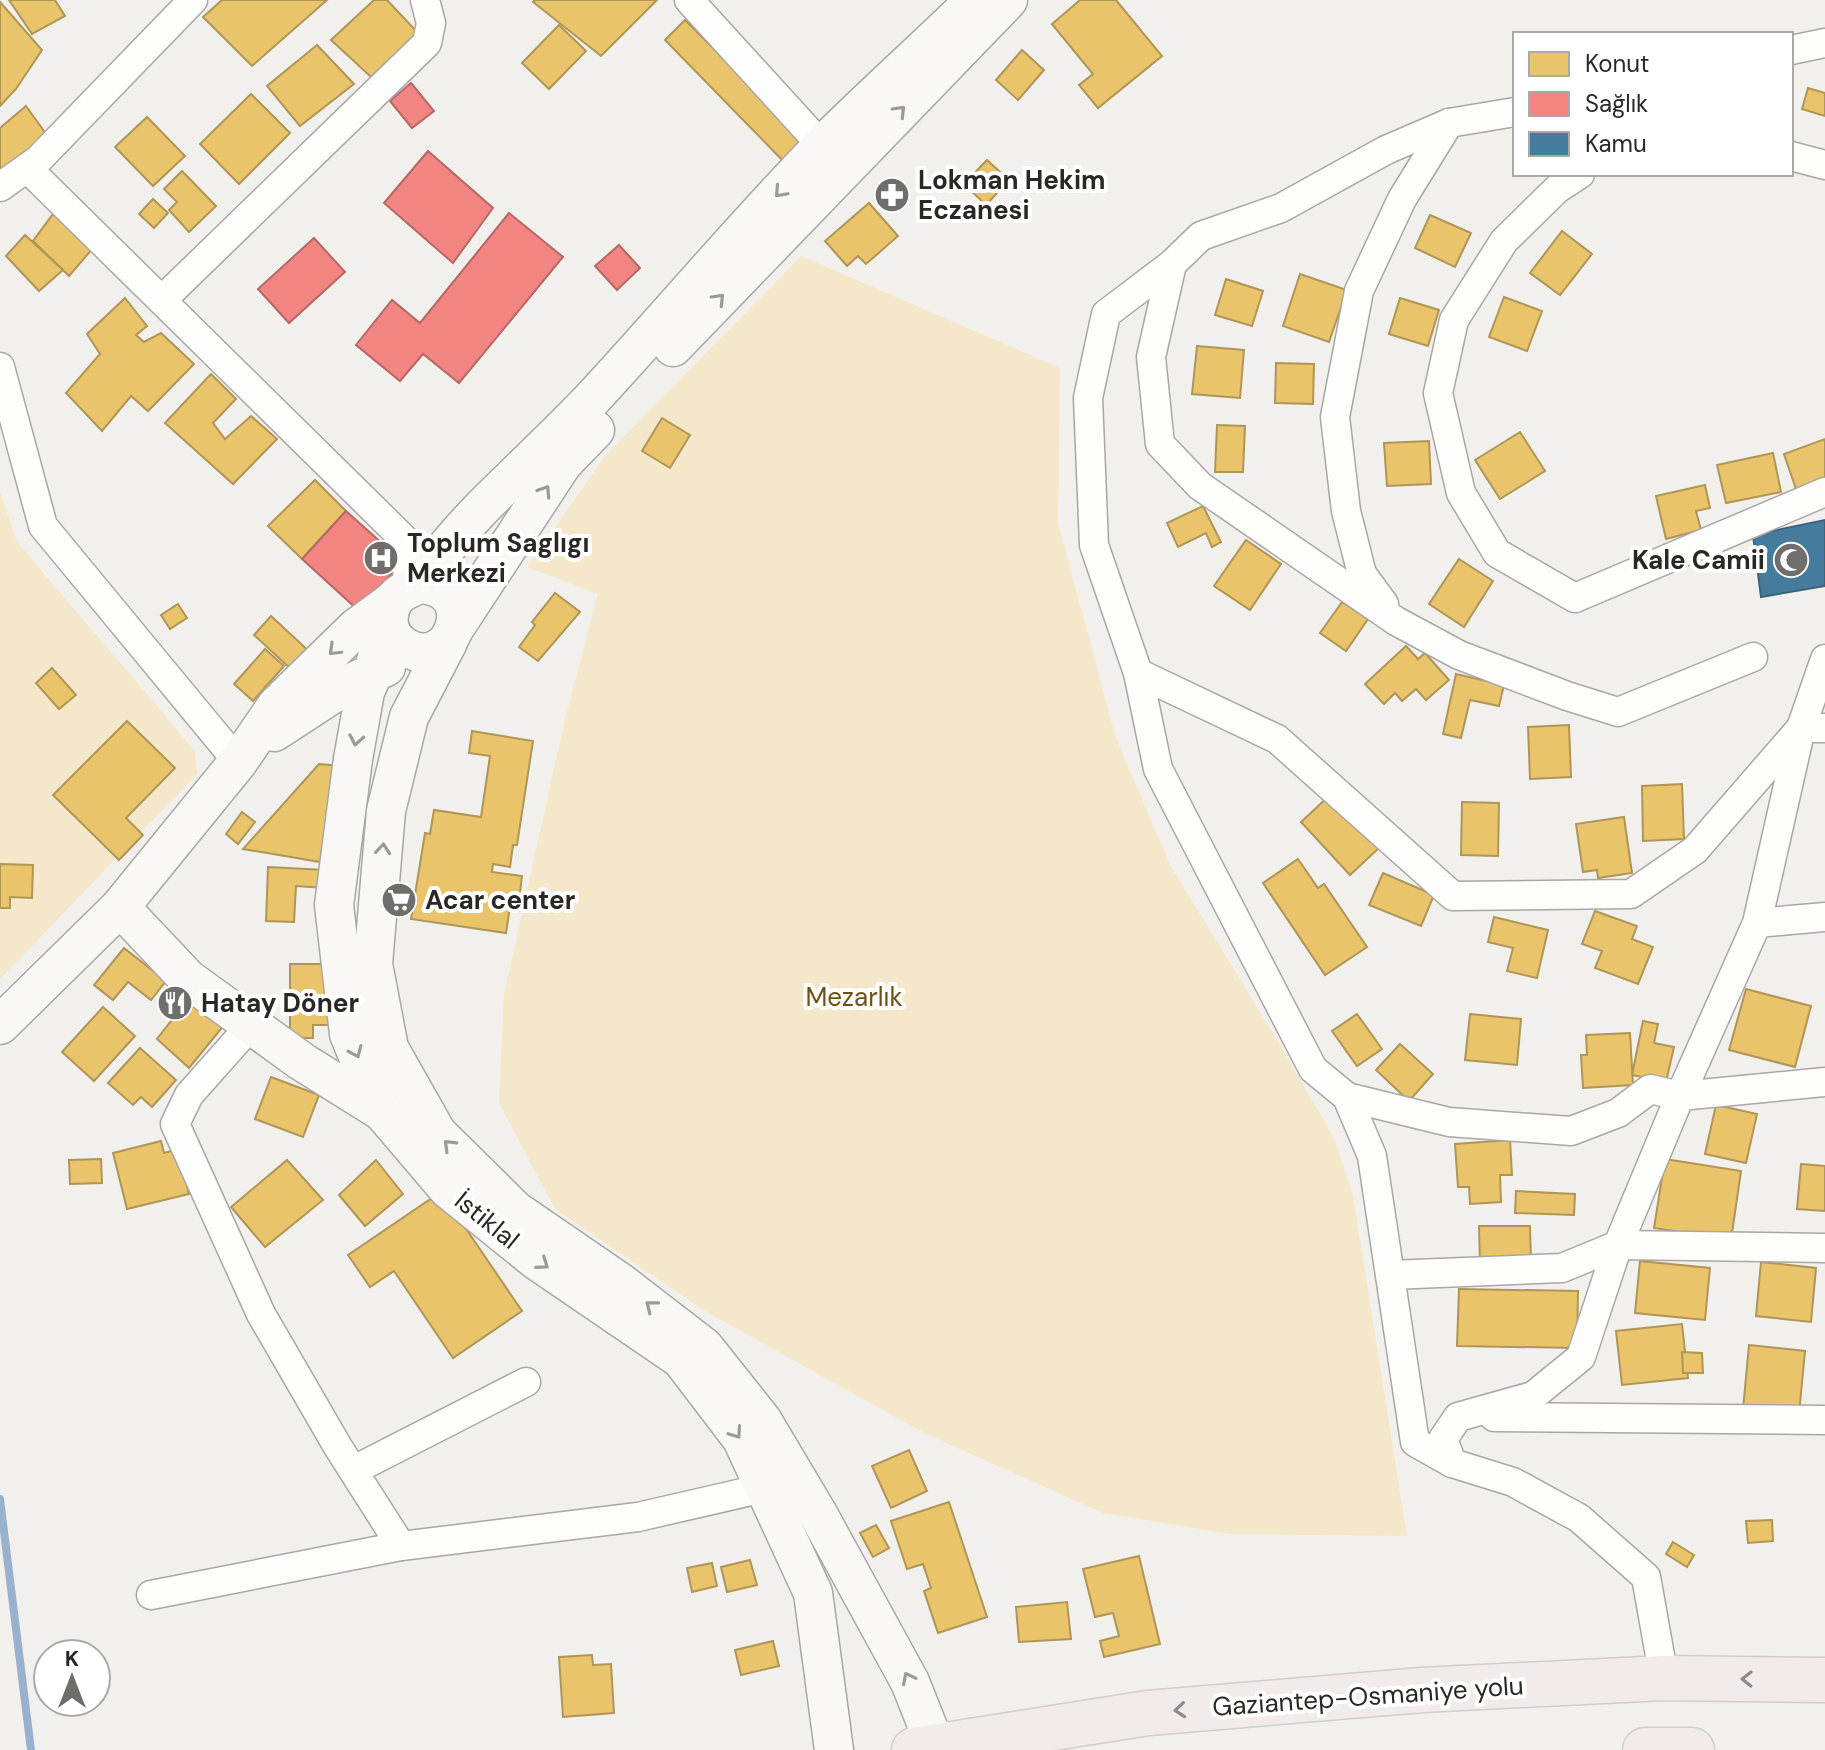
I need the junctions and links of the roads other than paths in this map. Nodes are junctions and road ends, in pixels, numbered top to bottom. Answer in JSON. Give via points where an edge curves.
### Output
{"nodes":[{"id":1,"x":193,"y":0,"type":"edge"},
{"id":2,"x":425,"y":0,"type":"edge"},
{"id":3,"x":689,"y":0,"type":"edge"},
{"id":4,"x":975,"y":0,"type":"edge"},
{"id":5,"x":1008,"y":0,"type":"edge"},
{"id":6,"x":1825,"y":43,"type":"edge"},
{"id":7,"x":1793,"y":50,"type":"edge"},
{"id":8,"x":1513,"y":112,"type":"edge"},
{"id":9,"x":1449,"y":123,"type":"junction"},
{"id":10,"x":1793,"y":157,"type":"edge"},
{"id":11,"x":833,"y":158,"type":"junction"},
{"id":12,"x":1825,"y":165,"type":"edge"},
{"id":13,"x":27,"y":168,"type":"junction"},
{"id":14,"x":1577,"y":176,"type":"edge"},
{"id":15,"x":0,"y":187,"type":"edge"},
{"id":16,"x":1172,"y":264,"type":"junction"},
{"id":17,"x":162,"y":300,"type":"junction"},
{"id":18,"x":0,"y":367,"type":"edge"},
{"id":19,"x":1825,"y":492,"type":"edge"},
{"id":20,"x":403,"y":595,"type":"junction"},
{"id":21,"x":1396,"y":621,"type":"junction"},
{"id":22,"x":442,"y":640,"type":"junction"},
{"id":23,"x":1753,"y":657,"type":"dead end"},
{"id":24,"x":1825,"y":659,"type":"edge"},
{"id":25,"x":373,"y":673,"type":"junction"},
{"id":26,"x":1138,"y":673,"type":"junction"},
{"id":27,"x":1813,"y":728,"type":"edge"},
{"id":28,"x":238,"y":762,"type":"junction"},
{"id":29,"x":120,"y":907,"type":"junction"},
{"id":30,"x":1825,"y":917,"type":"edge"},
{"id":31,"x":1757,"y":923,"type":"junction"},
{"id":32,"x":252,"y":1024,"type":"junction"},
{"id":33,"x":0,"y":1025,"type":"edge"},
{"id":34,"x":1825,"y":1082,"type":"edge"},
{"id":35,"x":1680,"y":1096,"type":"junction"},
{"id":36,"x":1347,"y":1097,"type":"junction"},
{"id":37,"x":384,"y":1113,"type":"junction"},
{"id":38,"x":1618,"y":1245,"type":"junction"},
{"id":39,"x":1825,"y":1248,"type":"edge"},
{"id":40,"x":1390,"y":1275,"type":"junction"},
{"id":41,"x":526,"y":1382,"type":"dead end"},
{"id":42,"x":1458,"y":1417,"type":"junction"},
{"id":43,"x":1825,"y":1420,"type":"edge"},
{"id":44,"x":1452,"y":1463,"type":"junction"},
{"id":45,"x":354,"y":1470,"type":"junction"},
{"id":46,"x":764,"y":1488,"type":"junction"},
{"id":47,"x":401,"y":1546,"type":"junction"},
{"id":48,"x":151,"y":1595,"type":"dead end"},
{"id":49,"x":1664,"y":1678,"type":"junction"},
{"id":50,"x":1825,"y":1680,"type":"edge"},
{"id":51,"x":929,"y":1749,"type":"edge"},
{"id":52,"x":834,"y":1750,"type":"edge"},
{"id":53,"x":1645,"y":1750,"type":"edge"},
{"id":54,"x":1692,"y":1750,"type":"edge"}],
"edges":[{"from":1,"to":13,"type":"street"},
{"from":2,"to":17,"type":"street","via":[[431,23],[427,43]]},
{"from":3,"to":11,"type":"street"},
{"from":4,"to":11,"type":"street"},
{"from":11,"to":5,"type":"street","one_way":true},
{"from":6,"to":7,"type":"street"},
{"from":8,"to":9,"type":"street"},
{"from":9,"to":16,"type":"street","via":[[1386,150],[1281,208],[1201,236]]},
{"from":9,"to":21,"type":"street","via":[[1402,199],[1359,291],[1335,417],[1346,511],[1362,574]]},
{"from":10,"to":12,"type":"street"},
{"from":11,"to":20,"type":"street","one_way":true},
{"from":22,"to":11,"type":"street","one_way":true,"via":[[563,463]]},
{"from":13,"to":15,"type":"street"},
{"from":13,"to":17,"type":"street"},
{"from":14,"to":19,"type":"street","via":[[1504,241],[1454,320],[1450,335],[1438,393],[1461,493],[1497,553],[1575,598]]},
{"from":16,"to":21,"type":"street","via":[[1151,357],[1160,444],[1200,486]]},
{"from":16,"to":26,"type":"street","via":[[1106,314],[1088,398],[1094,545]]},
{"from":17,"to":20,"type":"street","via":[[406,541]]},
{"from":18,"to":28,"type":"street","via":[[43,526]]},
{"from":20,"to":22,"type":"street","via":[[440,589],[449,597],[455,607]]},
{"from":20,"to":22,"type":"street","via":[[389,623],[399,643],[411,650]]},
{"from":20,"to":25,"type":"street","name":"İstiklal"},
{"from":20,"to":28,"type":"street","one_way":true,"via":[[356,628],[277,705]]},
{"from":21,"to":23,"type":"street","via":[[1459,655],[1618,712]]},
{"from":22,"to":25,"type":"street"},
{"from":51,"to":22,"type":"street","one_way":true,"via":[[910,1682],[762,1420],[704,1347],[516,1211],[437,1133],[389,1048],[373,964],[386,811],[409,717]]},
{"from":24,"to":27,"type":"street"},
{"from":25,"to":28,"type":"street","via":[[277,729]]},
{"from":25,"to":37,"type":"street","name":"İstiklal","one_way":true,"via":[[353,759],[334,905],[349,1034]]},
{"from":26,"to":27,"type":"street","via":[[1277,739],[1453,896],[1631,894],[1695,850]]},
{"from":26,"to":36,"type":"street","via":[[1158,769],[1313,1069]]},
{"from":27,"to":31,"type":"street"},
{"from":28,"to":29,"type":"street"},
{"from":29,"to":32,"type":"street","via":[[188,979]]},
{"from":29,"to":33,"type":"street"},
{"from":30,"to":31,"type":"street"},
{"from":31,"to":35,"type":"street"},
{"from":32,"to":37,"type":"street"},
{"from":32,"to":45,"type":"street","via":[[189,1095],[175,1124],[261,1314]]},
{"from":34,"to":35,"type":"street"},
{"from":35,"to":36,"type":"street","via":[[1650,1089],[1618,1113],[1571,1131],[1449,1122]]},
{"from":35,"to":38,"type":"street"},
{"from":36,"to":40,"type":"street","via":[[1372,1156]]},
{"from":37,"to":46,"type":"street","name":"İstiklal","one_way":true,"via":[[448,1189],[536,1260],[681,1359],[742,1439]]},
{"from":38,"to":39,"type":"street"},
{"from":38,"to":40,"type":"street","via":[[1562,1268]]},
{"from":38,"to":42,"type":"street","via":[[1581,1357],[1533,1396]]},
{"from":40,"to":44,"type":"street","via":[[1415,1442]]},
{"from":41,"to":45,"type":"street"},
{"from":42,"to":43,"type":"street"},
{"from":42,"to":44,"type":"street","via":[[1443,1439]]},
{"from":44,"to":49,"type":"street","via":[[1513,1482],[1579,1518],[1646,1577]]},
{"from":45,"to":47,"type":"street"},
{"from":46,"to":47,"type":"street","via":[[638,1517]]},
{"from":46,"to":52,"type":"street","name":"İstiklal","via":[[813,1593]]},
{"from":47,"to":48,"type":"street"},
{"from":50,"to":49,"type":"highway","name":"Gaziantep-Osmaniye yolu","one_way":true},
{"from":49,"to":51,"type":"highway","name":"Gaziantep-Osmaniye yolu","one_way":true,"via":[[1422,1690],[1148,1713]]},
{"from":53,"to":54,"type":"highway"}]}
